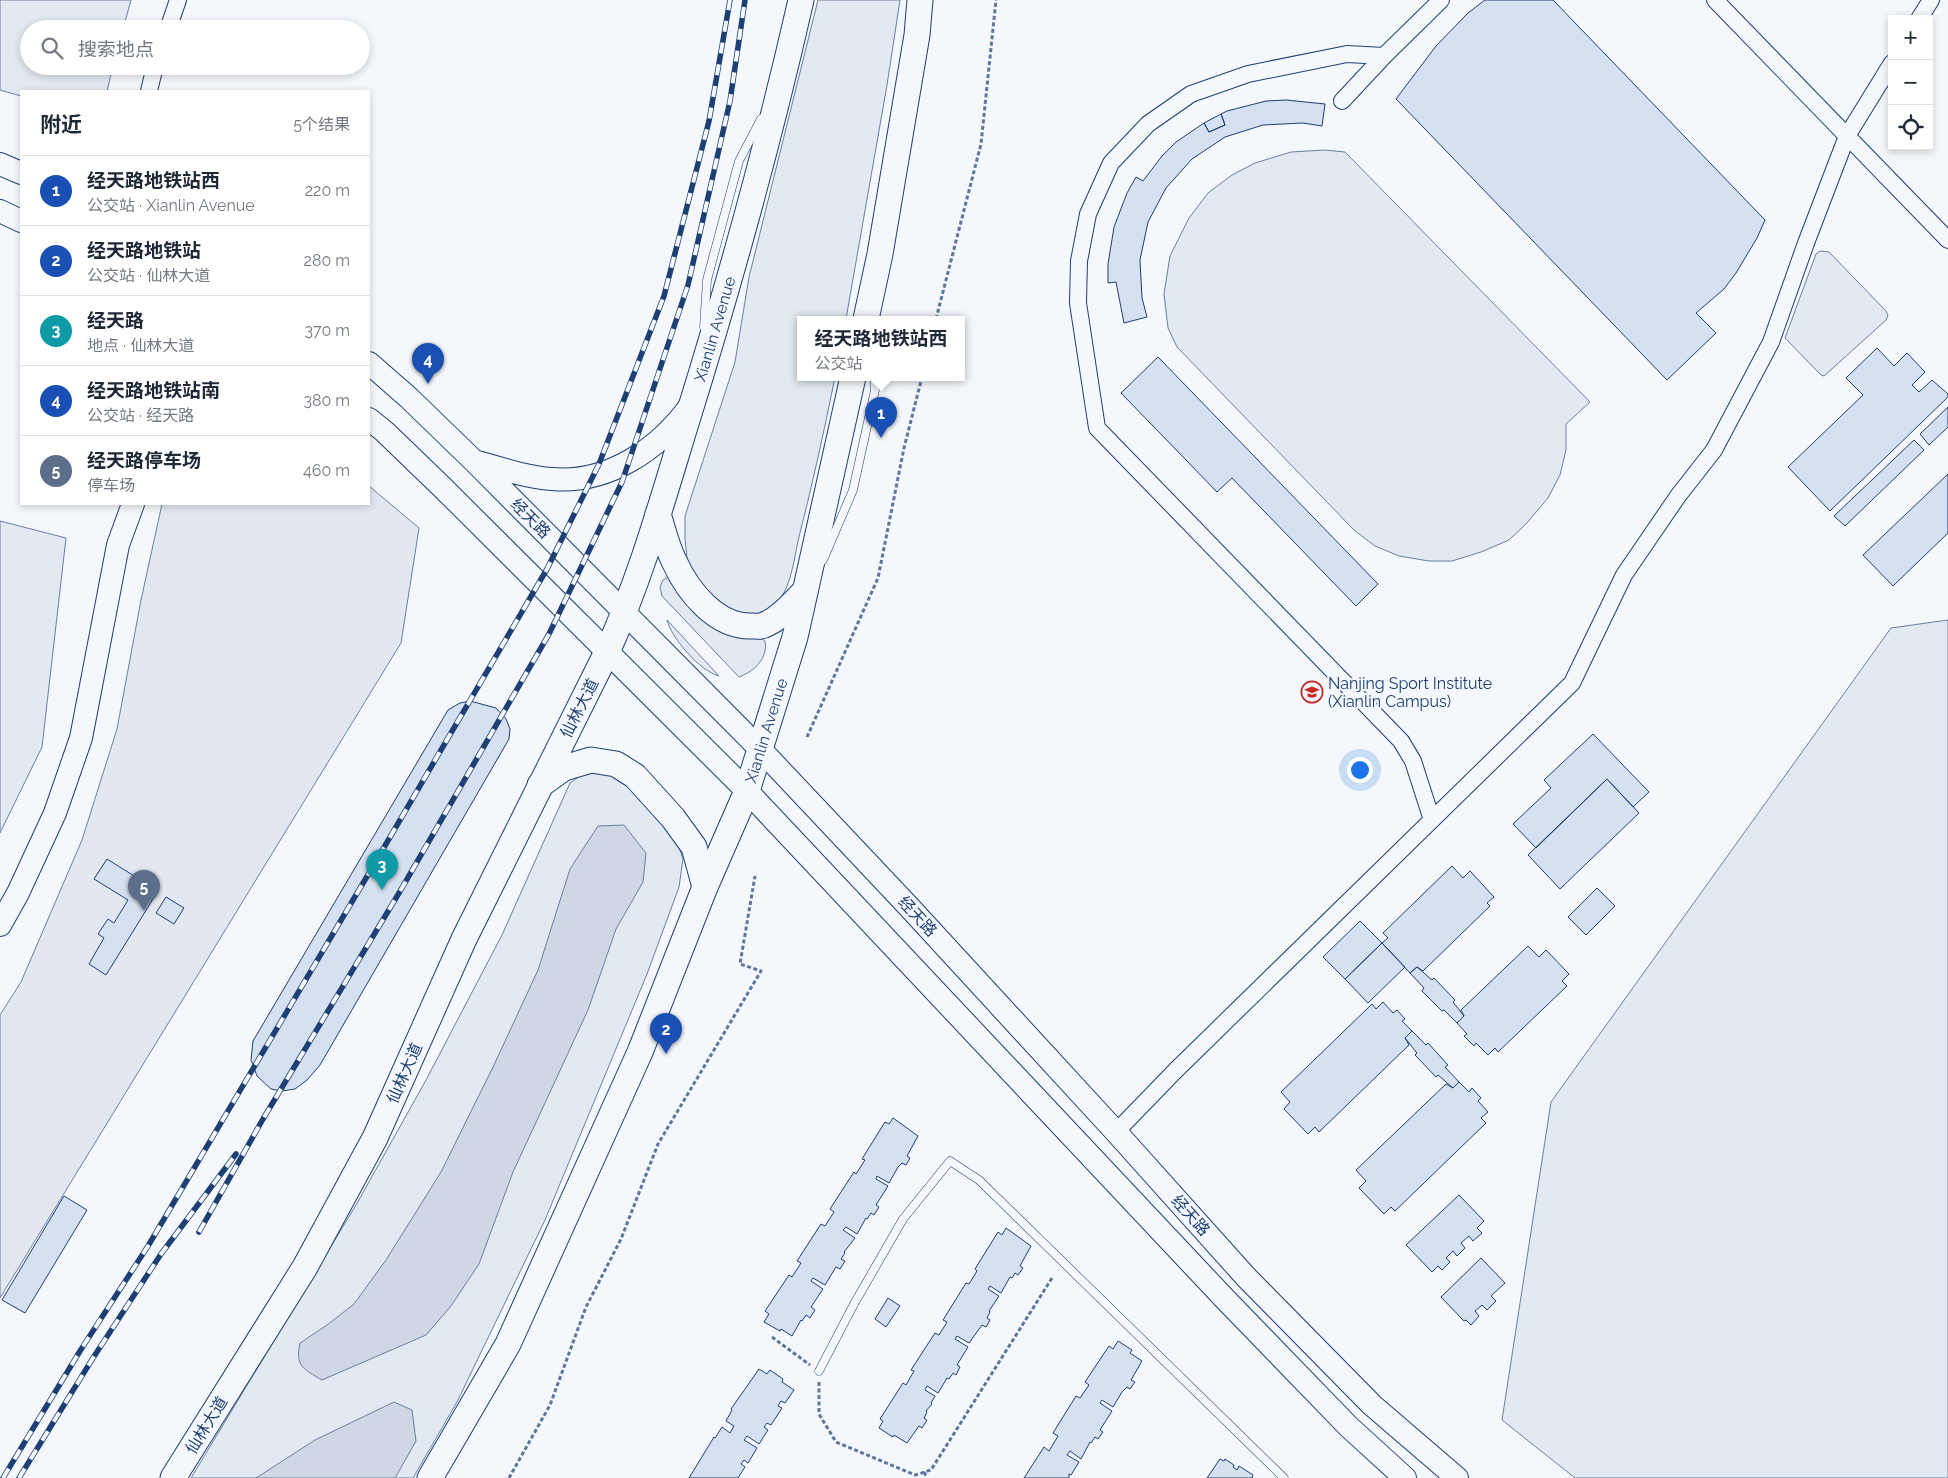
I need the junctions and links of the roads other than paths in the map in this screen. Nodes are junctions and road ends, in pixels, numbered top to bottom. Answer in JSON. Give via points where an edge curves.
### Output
{"nodes":[{"id":1,"x":178,"y":0,"type":"edge"},
{"id":2,"x":802,"y":0,"type":"edge"},
{"id":3,"x":920,"y":0,"type":"edge"},
{"id":4,"x":1441,"y":0,"type":"edge"},
{"id":5,"x":1715,"y":0,"type":"edge"},
{"id":6,"x":1931,"y":0,"type":"edge"},
{"id":7,"x":1922,"y":15,"type":"edge"},
{"id":8,"x":171,"y":20,"type":"edge"},
{"id":9,"x":1384,"y":56,"type":"junction"},
{"id":10,"x":1888,"y":69,"type":"edge"},
{"id":11,"x":153,"y":75,"type":"edge"},
{"id":12,"x":149,"y":90,"type":"edge"},
{"id":13,"x":1342,"y":101,"type":"dead end"},
{"id":14,"x":1847,"y":136,"type":"junction"},
{"id":15,"x":0,"y":164,"type":"edge"},
{"id":16,"x":20,"y":173,"type":"edge"},
{"id":17,"x":0,"y":211,"type":"edge"},
{"id":18,"x":20,"y":221,"type":"edge"},
{"id":19,"x":1948,"y":240,"type":"edge"},
{"id":20,"x":872,"y":310,"type":"edge"},
{"id":21,"x":370,"y":364,"type":"edge"},
{"id":22,"x":852,"y":381,"type":"edge"},
{"id":23,"x":875,"y":381,"type":"edge"},
{"id":24,"x":692,"y":403,"type":"junction"},
{"id":25,"x":370,"y":420,"type":"edge"},
{"id":26,"x":474,"y":460,"type":"junction"},
{"id":27,"x":133,"y":505,"type":"edge"},
{"id":28,"x":658,"y":514,"type":"junction"},
{"id":29,"x":821,"y":566,"type":"dead end"},
{"id":30,"x":812,"y":583,"type":"junction"},
{"id":31,"x":625,"y":613,"type":"junction"},
{"id":32,"x":607,"y":652,"type":"junction"},
{"id":33,"x":761,"y":750,"type":"junction"},
{"id":34,"x":539,"y":785,"type":"junction"},
{"id":35,"x":747,"y":791,"type":"junction"},
{"id":36,"x":1432,"y":820,"type":"junction"},
{"id":37,"x":705,"y":887,"type":"junction"},
{"id":38,"x":0,"y":925,"type":"edge"},
{"id":39,"x":1116,"y":1132,"type":"junction"},
{"id":40,"x":819,"y":1371,"type":"road end"},
{"id":41,"x":173,"y":1477,"type":"edge"},
{"id":42,"x":430,"y":1478,"type":"edge"},
{"id":43,"x":1284,"y":1478,"type":"edge"},
{"id":44,"x":1405,"y":1478,"type":"edge"},
{"id":45,"x":1457,"y":1478,"type":"edge"}],
"edges":[{"from":1,"to":8,"type":"street"},
{"from":2,"to":24,"type":"main road","name":"Xianlin Avenue"},
{"from":3,"to":20,"type":"main road"},
{"from":4,"to":9,"type":"street"},
{"from":5,"to":14,"type":"street"},
{"from":6,"to":7,"type":"street"},
{"from":9,"to":13,"type":"street"},
{"from":9,"to":36,"type":"street","via":[[1347,54],[1248,74],[1191,94],[1148,124],[1111,163],[1088,214],[1079,260],[1078,303],[1098,428],[1401,741],[1413,761]]},
{"from":10,"to":14,"type":"street"},
{"from":11,"to":12,"type":"street"},
{"from":14,"to":19,"type":"street"},
{"from":14,"to":36,"type":"street","via":[[1771,342],[1714,450],[1624,575],[1572,683]]},
{"from":15,"to":16,"type":"main road"},
{"from":17,"to":18,"type":"main road"},
{"from":21,"to":26,"type":"main road","name":"经天路"},
{"from":22,"to":30,"type":"main road","name":"Xianlin Avenue"},
{"from":23,"to":29,"type":"lane","via":[[853,490]]},
{"from":24,"to":26,"type":"main road","via":[[678,423],[634,459],[609,471],[583,478],[544,478],[512,473]]},
{"from":24,"to":28,"type":"main road","name":"Xianlin Avenue"},
{"from":25,"to":32,"type":"main road","name":"经天路","via":[[444,488]]},
{"from":26,"to":31,"type":"main road","name":"经天路"},
{"from":27,"to":38,"type":"main road","via":[[118,545],[81,738],[55,813]]},
{"from":28,"to":30,"type":"main road","via":[[682,577],[711,611],[725,621],[742,627],[763,626],[784,613]]},
{"from":28,"to":31,"type":"main road","name":"Xianlin Avenue"},
{"from":30,"to":33,"type":"main road","name":"Xianlin Avenue"},
{"from":31,"to":32,"type":"main road","name":"Xianlin Avenue"},
{"from":31,"to":33,"type":"main road","name":"经天路"},
{"from":32,"to":34,"type":"main road","name":"仙林大道"},
{"from":32,"to":35,"type":"main road","name":"经天路"},
{"from":33,"to":35,"type":"main road","name":"Xianlin Avenue"},
{"from":33,"to":39,"type":"main road","name":"经天路"},
{"from":34,"to":37,"type":"main road","via":[[564,768],[591,760],[616,764],[635,776],[694,847]]},
{"from":34,"to":41,"type":"main road","name":"仙林大道","via":[[464,939],[374,1138],[305,1267]]},
{"from":35,"to":37,"type":"main road"},
{"from":35,"to":44,"type":"main road","name":"经天路","via":[[1225,1299],[1349,1427]]},
{"from":36,"to":39,"type":"street"},
{"from":37,"to":42,"type":"main road","via":[[640,1052],[508,1344]]},
{"from":39,"to":45,"type":"main road","name":"经天路","via":[[1281,1313],[1372,1405]]},
{"from":40,"to":43,"type":"lane","via":[[903,1220],[950,1161],[979,1180]]}]}
